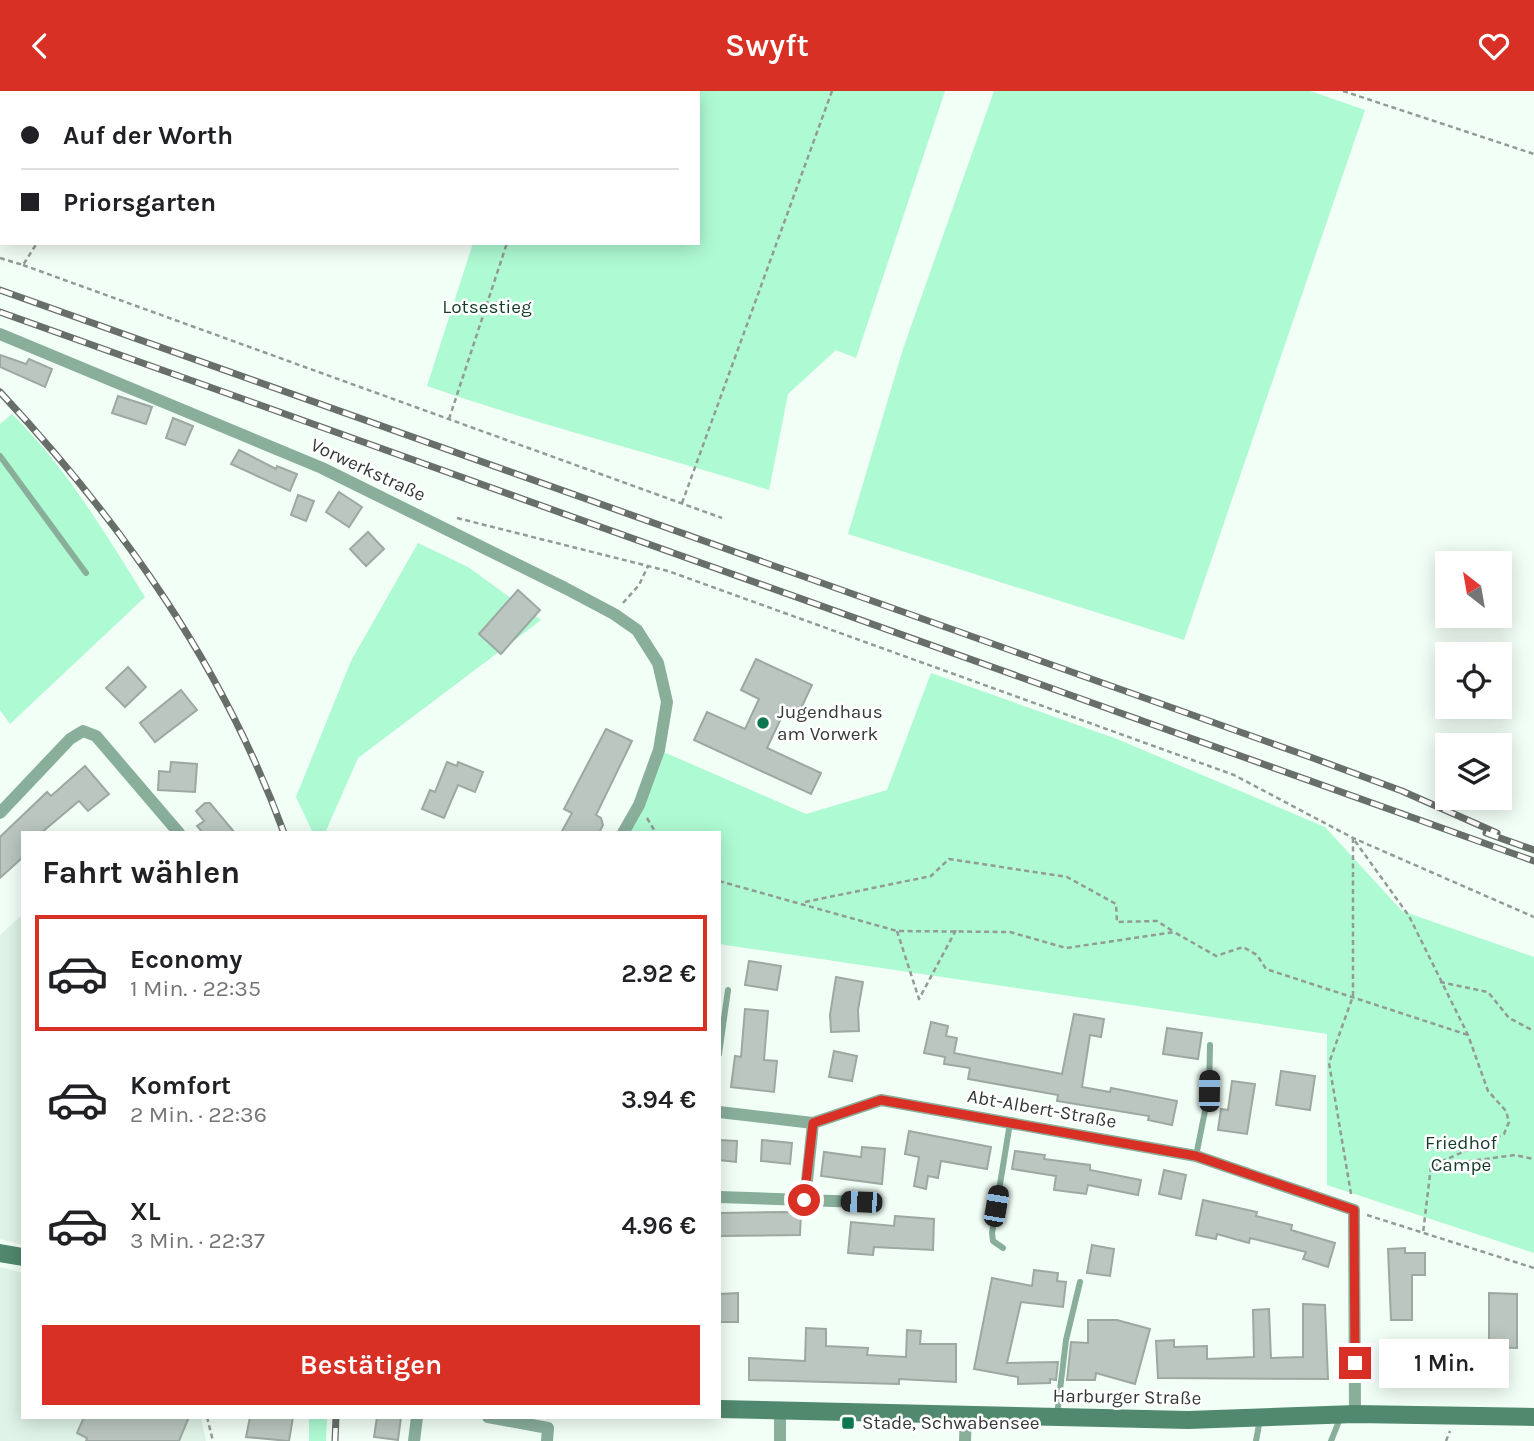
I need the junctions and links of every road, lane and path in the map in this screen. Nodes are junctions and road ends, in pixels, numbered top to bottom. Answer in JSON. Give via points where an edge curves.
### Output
{"nodes":[{"id":1,"x":832,"y":91,"type":"edge"},
{"id":2,"x":1343,"y":91,"type":"edge"},
{"id":3,"x":1534,"y":154,"type":"edge"},
{"id":4,"x":36,"y":245,"type":"edge"},
{"id":5,"x":506,"y":245,"type":"edge"},
{"id":6,"x":0,"y":258,"type":"edge"},
{"id":7,"x":23,"y":265,"type":"junction"},
{"id":8,"x":0,"y":334,"type":"edge"},
{"id":9,"x":449,"y":419,"type":"junction"},
{"id":10,"x":0,"y":456,"type":"edge"},
{"id":11,"x":682,"y":503,"type":"junction"},
{"id":12,"x":446,"y":515,"type":"dead end"},
{"id":13,"x":722,"y":518,"type":"dead end"},
{"id":14,"x":648,"y":565,"type":"junction"},
{"id":15,"x":86,"y":573,"type":"dead end"},
{"id":16,"x":614,"y":614,"type":"junction"},
{"id":17,"x":0,"y":813,"type":"edge"},
{"id":18,"x":177,"y":831,"type":"edge"},
{"id":19,"x":624,"y":831,"type":"edge"},
{"id":20,"x":1353,"y":838,"type":"junction"},
{"id":21,"x":721,"y":882,"type":"edge"},
{"id":22,"x":803,"y":902,"type":"junction"},
{"id":23,"x":1534,"y":917,"type":"edge"},
{"id":24,"x":956,"y":930,"type":"junction"},
{"id":25,"x":897,"y":931,"type":"junction"},
{"id":26,"x":1174,"y":932,"type":"junction"},
{"id":27,"x":1440,"y":982,"type":"junction"},
{"id":28,"x":728,"y":990,"type":"dead end"},
{"id":29,"x":1353,"y":996,"type":"junction"},
{"id":30,"x":1534,"y":1031,"type":"edge"},
{"id":31,"x":1468,"y":1035,"type":"junction"},
{"id":32,"x":721,"y":1040,"type":"edge"},
{"id":33,"x":1210,"y":1045,"type":"dead end"},
{"id":34,"x":721,"y":1112,"type":"edge"},
{"id":35,"x":813,"y":1123,"type":"junction"},
{"id":36,"x":1010,"y":1123,"type":"junction"},
{"id":37,"x":1196,"y":1156,"type":"junction"},
{"id":38,"x":1534,"y":1159,"type":"edge"},
{"id":39,"x":1431,"y":1166,"type":"junction"},
{"id":40,"x":721,"y":1196,"type":"edge"},
{"id":41,"x":804,"y":1200,"type":"junction"},
{"id":42,"x":861,"y":1202,"type":"dead end"},
{"id":43,"x":1354,"y":1210,"type":"junction"},
{"id":44,"x":1423,"y":1233,"type":"junction"},
{"id":45,"x":1003,"y":1248,"type":"dead end"},
{"id":46,"x":0,"y":1253,"type":"edge"},
{"id":47,"x":21,"y":1257,"type":"edge"},
{"id":48,"x":1534,"y":1269,"type":"edge"},
{"id":49,"x":1080,"y":1282,"type":"dead end"},
{"id":50,"x":721,"y":1409,"type":"edge"},
{"id":51,"x":780,"y":1412,"type":"junction"},
{"id":52,"x":966,"y":1415,"type":"junction"},
{"id":53,"x":1348,"y":1415,"type":"junction"},
{"id":54,"x":1057,"y":1417,"type":"junction"},
{"id":55,"x":1261,"y":1417,"type":"junction"},
{"id":56,"x":1534,"y":1417,"type":"edge"},
{"id":57,"x":208,"y":1419,"type":"edge"},
{"id":58,"x":417,"y":1419,"type":"edge"},
{"id":59,"x":499,"y":1419,"type":"edge"},
{"id":60,"x":213,"y":1441,"type":"edge"},
{"id":61,"x":414,"y":1441,"type":"edge"},
{"id":62,"x":547,"y":1441,"type":"edge"},
{"id":63,"x":780,"y":1441,"type":"edge"},
{"id":64,"x":965,"y":1441,"type":"edge"},
{"id":65,"x":1256,"y":1441,"type":"edge"},
{"id":66,"x":1331,"y":1441,"type":"edge"}],
"edges":[{"from":1,"to":11,"type":"path"},
{"from":2,"to":3,"type":"path"},
{"from":4,"to":7,"type":"path"},
{"from":5,"to":9,"type":"path"},
{"from":6,"to":7,"type":"path"},
{"from":7,"to":9,"type":"path"},
{"from":8,"to":16,"type":"street","name":"Vorwerkstraße","via":[[322,468]]},
{"from":9,"to":11,"type":"path"},
{"from":10,"to":15,"type":"lane"},
{"from":11,"to":13,"type":"path"},
{"from":12,"to":14,"type":"path"},
{"from":14,"to":16,"type":"path","via":[[639,585]]},
{"from":14,"to":20,"type":"path","via":[[1234,775]]},
{"from":16,"to":19,"type":"street","name":"Vorwerkstraße","via":[[637,630],[659,663],[667,702],[659,750]]},
{"from":17,"to":18,"type":"street","via":[[83,731],[96,736]]},
{"from":20,"to":23,"type":"path"},
{"from":20,"to":27,"type":"path","via":[[1409,916]]},
{"from":20,"to":29,"type":"path"},
{"from":21,"to":22,"type":"path"},
{"from":22,"to":25,"type":"path"},
{"from":22,"to":26,"type":"path","via":[[931,876],[950,859],[1066,877],[1116,904],[1117,922],[1157,921]]},
{"from":24,"to":25,"type":"path"},
{"from":24,"to":25,"type":"path","via":[[919,999]]},
{"from":24,"to":26,"type":"path","via":[[1010,932],[1066,948]]},
{"from":26,"to":29,"type":"path","via":[[1216,956],[1242,947],[1256,955],[1266,969]]},
{"from":27,"to":30,"type":"path","via":[[1488,992],[1509,1019]]},
{"from":27,"to":31,"type":"path"},
{"from":28,"to":32,"type":"lane"},
{"from":29,"to":31,"type":"path"},
{"from":29,"to":43,"type":"path","via":[[1329,1063]]},
{"from":31,"to":39,"type":"path","via":[[1488,1091],[1506,1111],[1508,1122],[1504,1134]]},
{"from":33,"to":37,"type":"lane","via":[[1209,1091]]},
{"from":34,"to":35,"type":"street","name":"Abt-Albert-Straße"},
{"from":35,"to":36,"type":"street","name":"Abt-Albert-Straße","via":[[881,1100]]},
{"from":35,"to":41,"type":"street"},
{"from":36,"to":37,"type":"street","name":"Abt-Albert-Straße"},
{"from":36,"to":45,"type":"lane","via":[[992,1233],[993,1241]]},
{"from":37,"to":43,"type":"street","name":"Abt-Albert-Straße"},
{"from":38,"to":39,"type":"path","via":[[1515,1155]]},
{"from":39,"to":44,"type":"path"},
{"from":40,"to":41,"type":"street"},
{"from":41,"to":42,"type":"street"},
{"from":43,"to":44,"type":"path"},
{"from":43,"to":53,"type":"street"},
{"from":44,"to":48,"type":"path"},
{"from":46,"to":47,"type":"main road"},
{"from":49,"to":54,"type":"lane"},
{"from":50,"to":51,"type":"main road","name":"Harburger Straße"},
{"from":51,"to":52,"type":"main road","name":"Harburger Straße"},
{"from":51,"to":63,"type":"street"},
{"from":52,"to":54,"type":"main road","name":"Harburger Straße"},
{"from":52,"to":64,"type":"street"},
{"from":53,"to":55,"type":"main road","name":"Harburger Straße"},
{"from":53,"to":56,"type":"main road","name":"Harburger Straße"},
{"from":53,"to":66,"type":"lane"},
{"from":54,"to":55,"type":"main road","name":"Harburger Straße"},
{"from":55,"to":65,"type":"lane"},
{"from":57,"to":60,"type":"path"},
{"from":58,"to":61,"type":"street"},
{"from":59,"to":62,"type":"street","via":[[548,1428]]}]}
